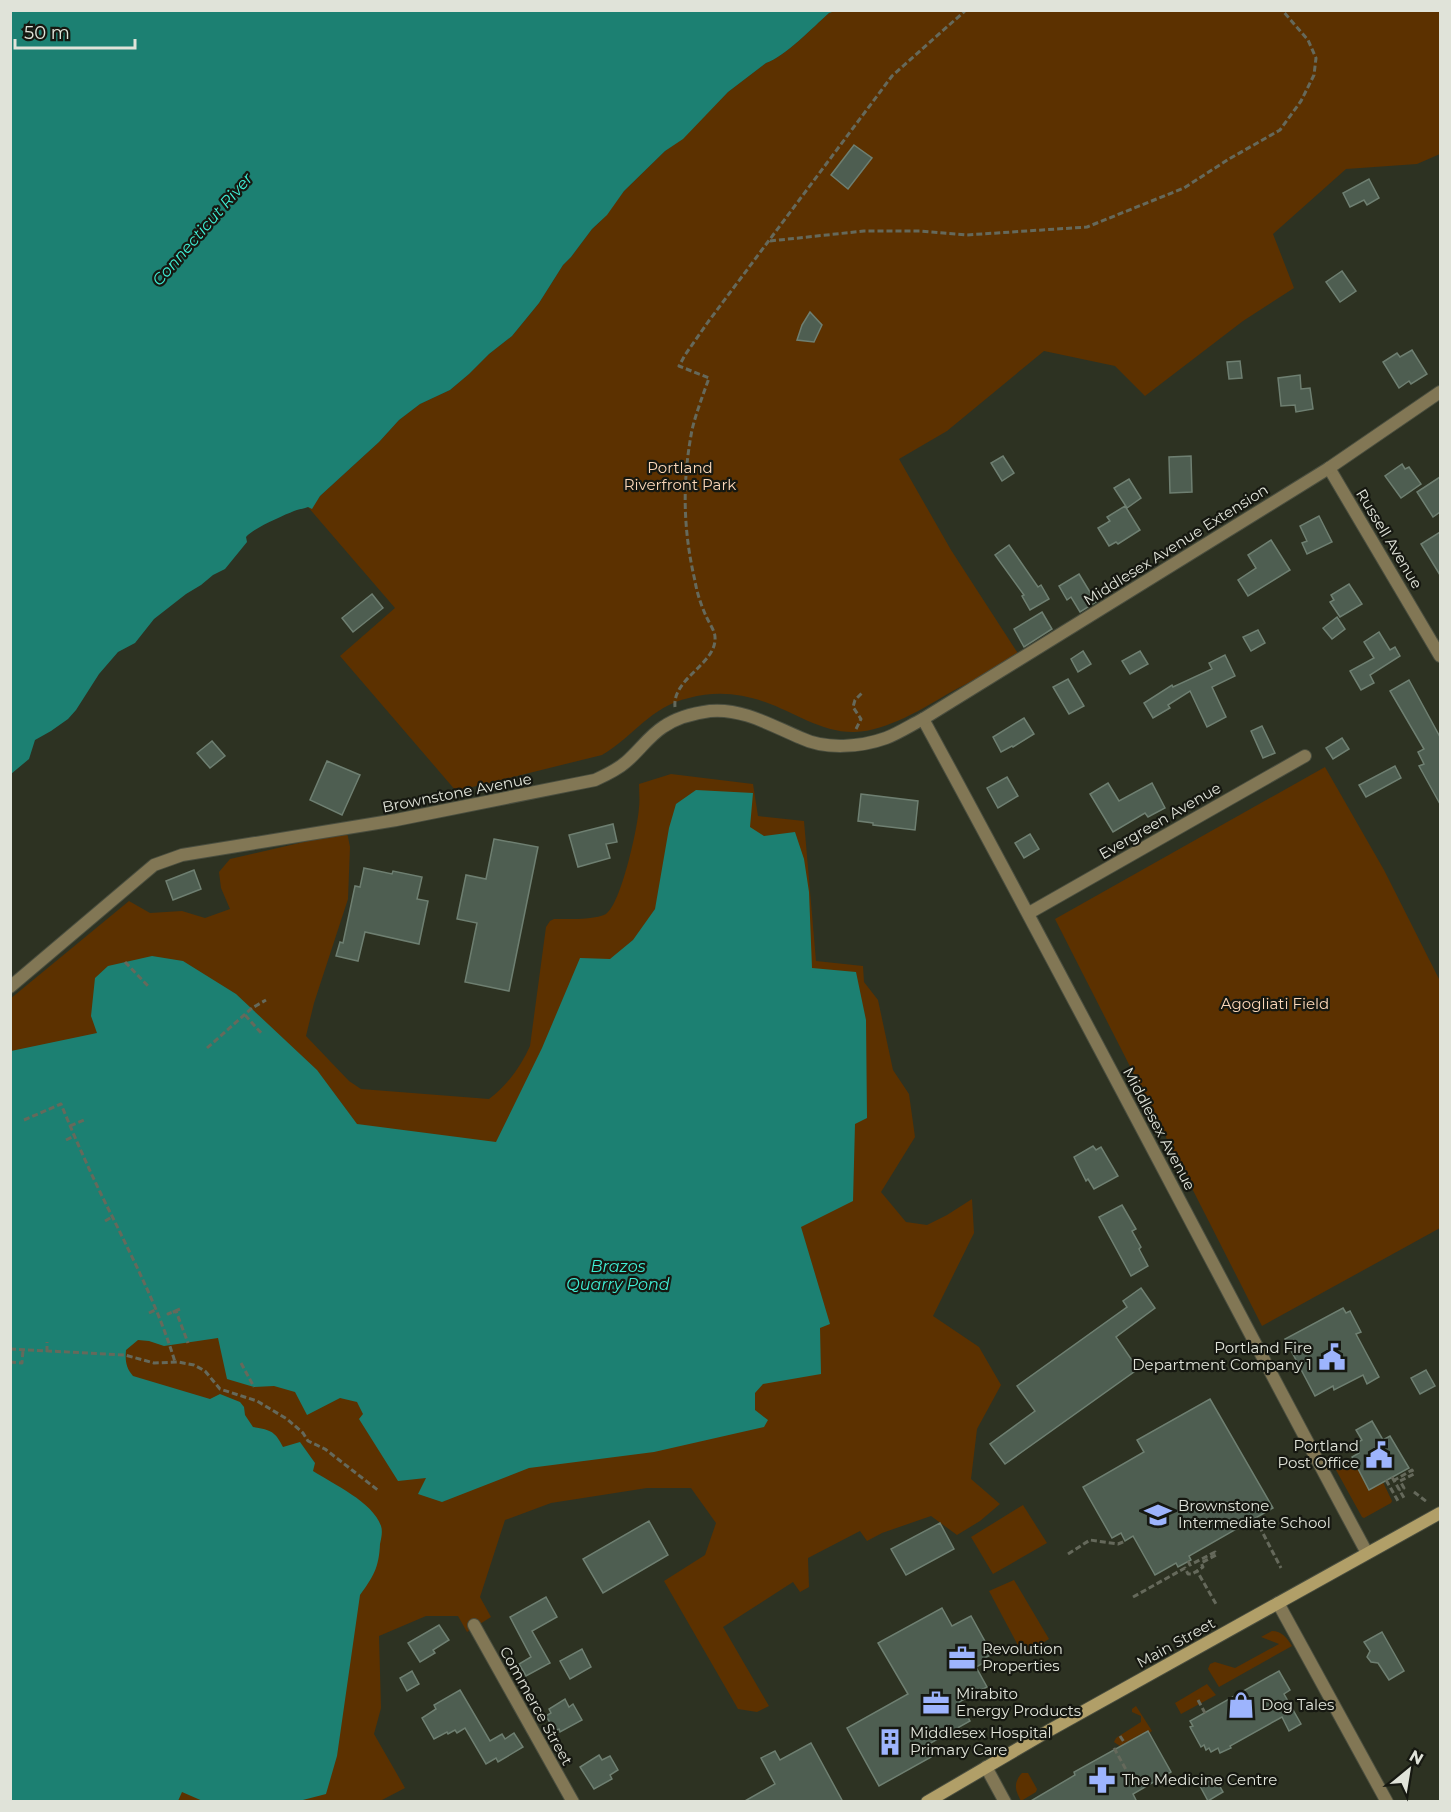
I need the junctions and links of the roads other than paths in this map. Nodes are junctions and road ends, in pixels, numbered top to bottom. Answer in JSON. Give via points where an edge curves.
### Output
{"nodes":[{"id":1,"x":1440,"y":392,"type":"edge"},
{"id":2,"x":1329,"y":468,"type":"junction"},
{"id":3,"x":1436,"y":638,"type":"edge"},
{"id":4,"x":1440,"y":656,"type":"edge"},
{"id":5,"x":923,"y":719,"type":"junction"},
{"id":6,"x":1305,"y":756,"type":"dead end"},
{"id":7,"x":1029,"y":913,"type":"junction"},
{"id":8,"x":10,"y":987,"type":"edge"},
{"id":9,"x":1440,"y":1513,"type":"edge"},
{"id":10,"x":1367,"y":1553,"type":"junction"},
{"id":11,"x":1278,"y":1603,"type":"junction"},
{"id":12,"x":474,"y":1625,"type":"dead end"},
{"id":13,"x":986,"y":1767,"type":"junction"},
{"id":14,"x":573,"y":1802,"type":"edge"},
{"id":15,"x":927,"y":1802,"type":"edge"},
{"id":16,"x":1005,"y":1802,"type":"edge"},
{"id":17,"x":1387,"y":1802,"type":"edge"}],
"edges":[{"from":1,"to":2,"type":"street","name":"Middlesex Avenue Extension"},
{"from":2,"to":3,"type":"street","name":"Russell Avenue"},
{"from":2,"to":5,"type":"street","name":"Middlesex Avenue Extension"},
{"from":3,"to":4,"type":"street","name":"Russell Avenue"},
{"from":5,"to":7,"type":"street","name":"Middlesex Avenue"},
{"from":5,"to":8,"type":"street","name":"Brownstone Avenue","via":[[886,738],[834,746],[811,742],[742,714],[709,711],[664,726],[622,765],[595,780],[388,822],[182,855],[154,865]]},
{"from":6,"to":7,"type":"street","name":"Evergreen Avenue"},
{"from":7,"to":10,"type":"street","name":"Middlesex Avenue"},
{"from":9,"to":10,"type":"main road","name":"Main Street"},
{"from":10,"to":11,"type":"main road","name":"Main Street"},
{"from":11,"to":13,"type":"main road","name":"Main Street"},
{"from":11,"to":17,"type":"street"},
{"from":12,"to":14,"type":"street","name":"Commerce Street"},
{"from":13,"to":15,"type":"main road","name":"Main Street"},
{"from":13,"to":16,"type":"street"}]}
